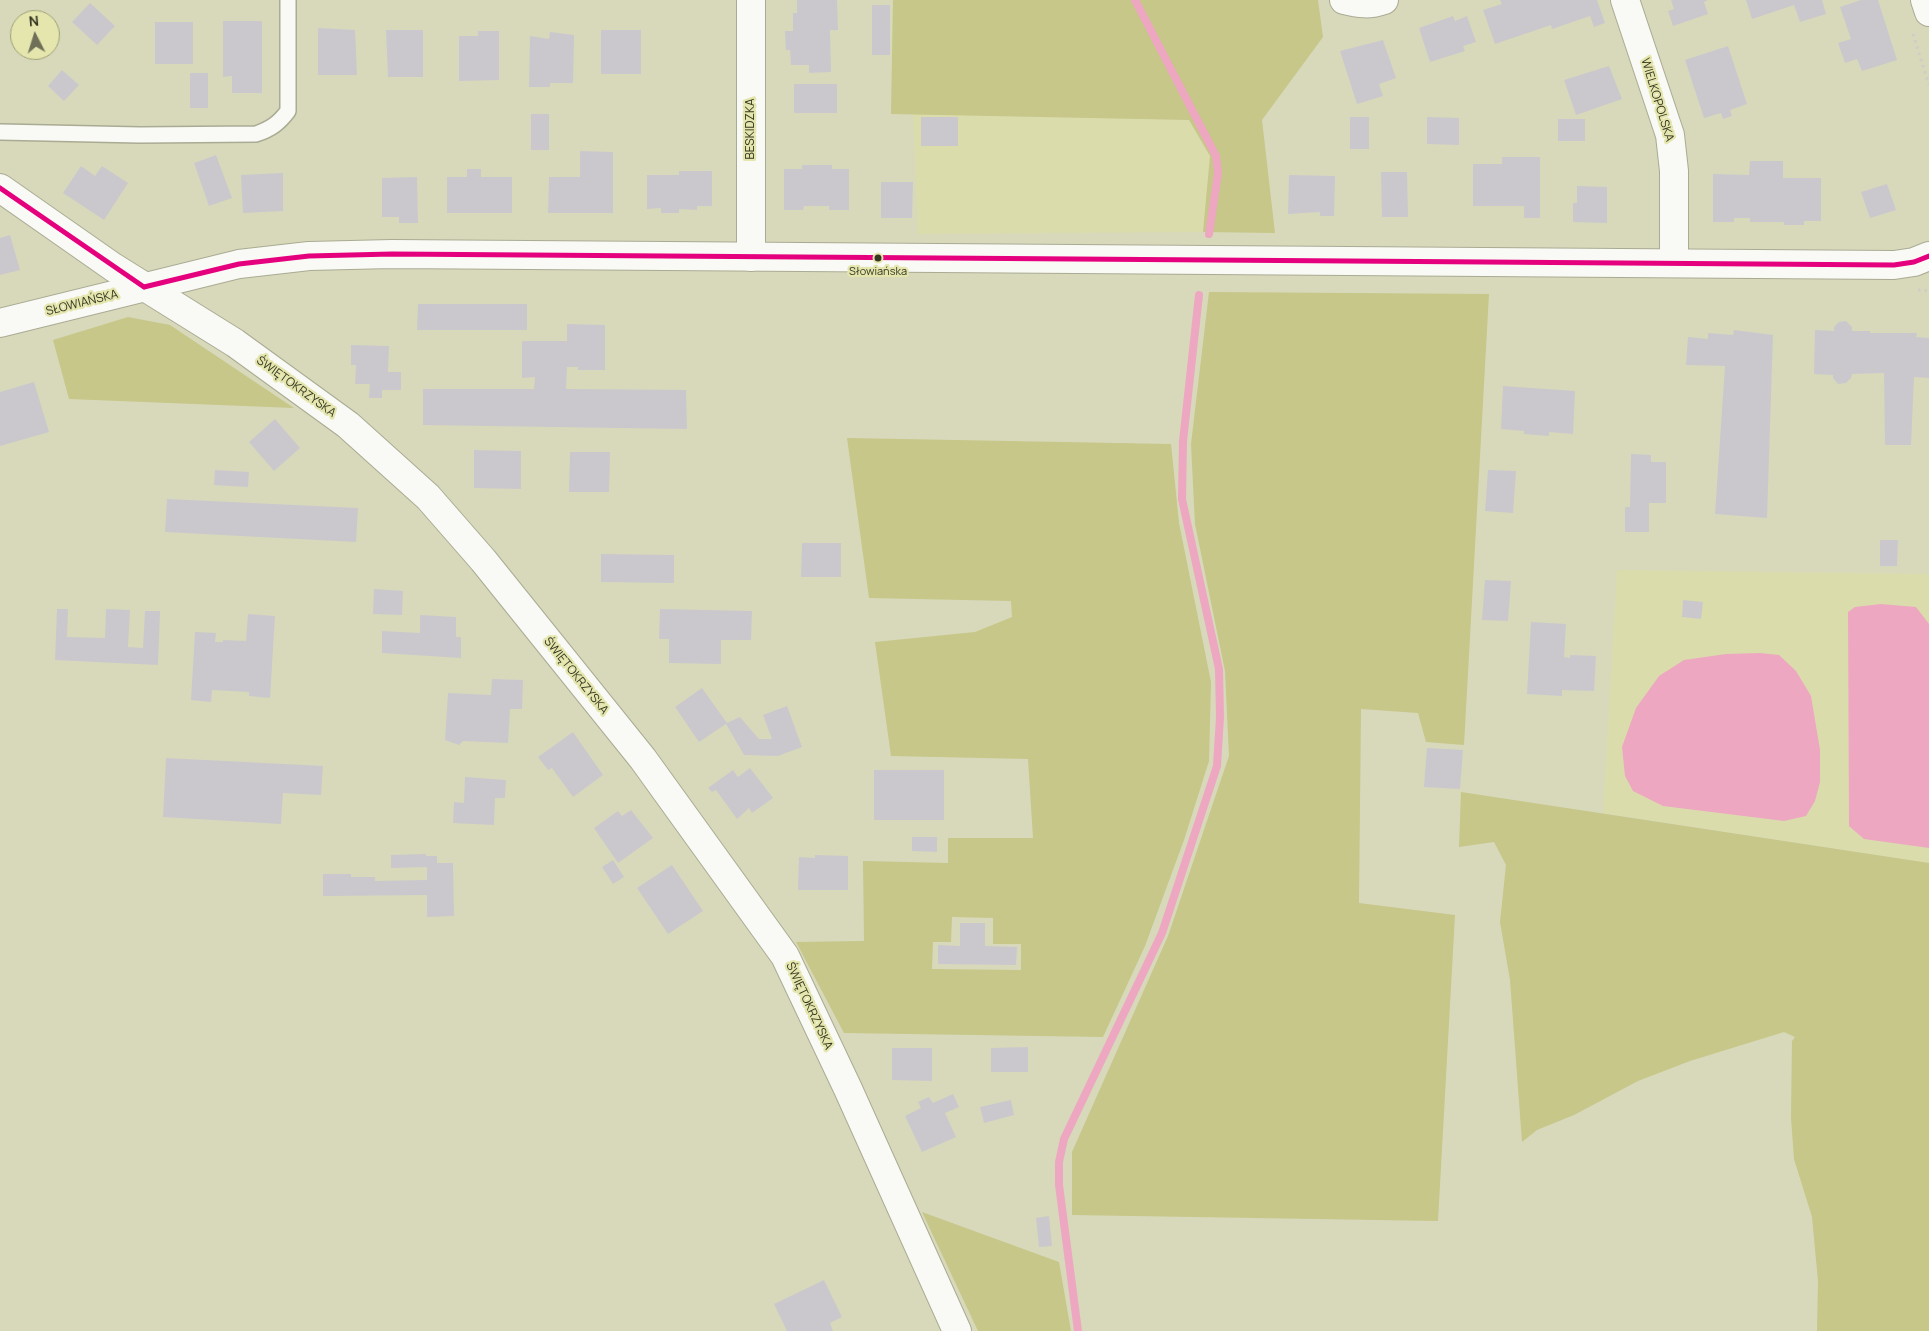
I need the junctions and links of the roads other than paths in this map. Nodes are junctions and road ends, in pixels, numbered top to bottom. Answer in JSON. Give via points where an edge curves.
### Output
{"nodes":[{"id":1,"x":288,"y":0,"type":"edge"},
{"id":2,"x":751,"y":0,"type":"edge"},
{"id":3,"x":1344,"y":0,"type":"edge"},
{"id":4,"x":1384,"y":0,"type":"edge"},
{"id":5,"x":1625,"y":0,"type":"edge"},
{"id":6,"x":1926,"y":0,"type":"edge"},
{"id":7,"x":1920,"y":20,"type":"edge"},
{"id":8,"x":0,"y":132,"type":"edge"},
{"id":9,"x":0,"y":188,"type":"edge"},
{"id":10,"x":1929,"y":256,"type":"edge"},
{"id":11,"x":751,"y":258,"type":"junction"},
{"id":12,"x":1674,"y":262,"type":"junction"},
{"id":13,"x":144,"y":287,"type":"junction"},
{"id":14,"x":0,"y":323,"type":"edge"},
{"id":15,"x":957,"y":1331,"type":"edge"}],
"edges":[{"from":1,"to":8,"type":"lane","via":[[288,112],[280,123],[267,130],[256,134],[140,135]]},
{"from":2,"to":11,"type":"street","name":"BESKIDZKA"},
{"from":3,"to":4,"type":"street","via":[[1358,4]]},
{"from":5,"to":12,"type":"street","name":"WIELKOPOLSKA","via":[[1670,135],[1674,171]]},
{"from":6,"to":7,"type":"street"},
{"from":9,"to":13,"type":"street","name":"ŚWIĘTOKRZYSKA"},
{"from":10,"to":12,"type":"street","name":"SŁOWIAŃSKA","via":[[1894,265]]},
{"from":11,"to":12,"type":"street","name":"SŁOWIAŃSKA"},
{"from":11,"to":13,"type":"street","name":"SŁOWIAŃSKA","via":[[309,256],[239,264]]},
{"from":13,"to":14,"type":"street","name":"SŁOWIAŃSKA"},
{"from":13,"to":15,"type":"street","name":"ŚWIĘTOKRZYSKA","via":[[290,382],[348,425],[428,497],[483,560],[643,759],[785,956]]}]}
